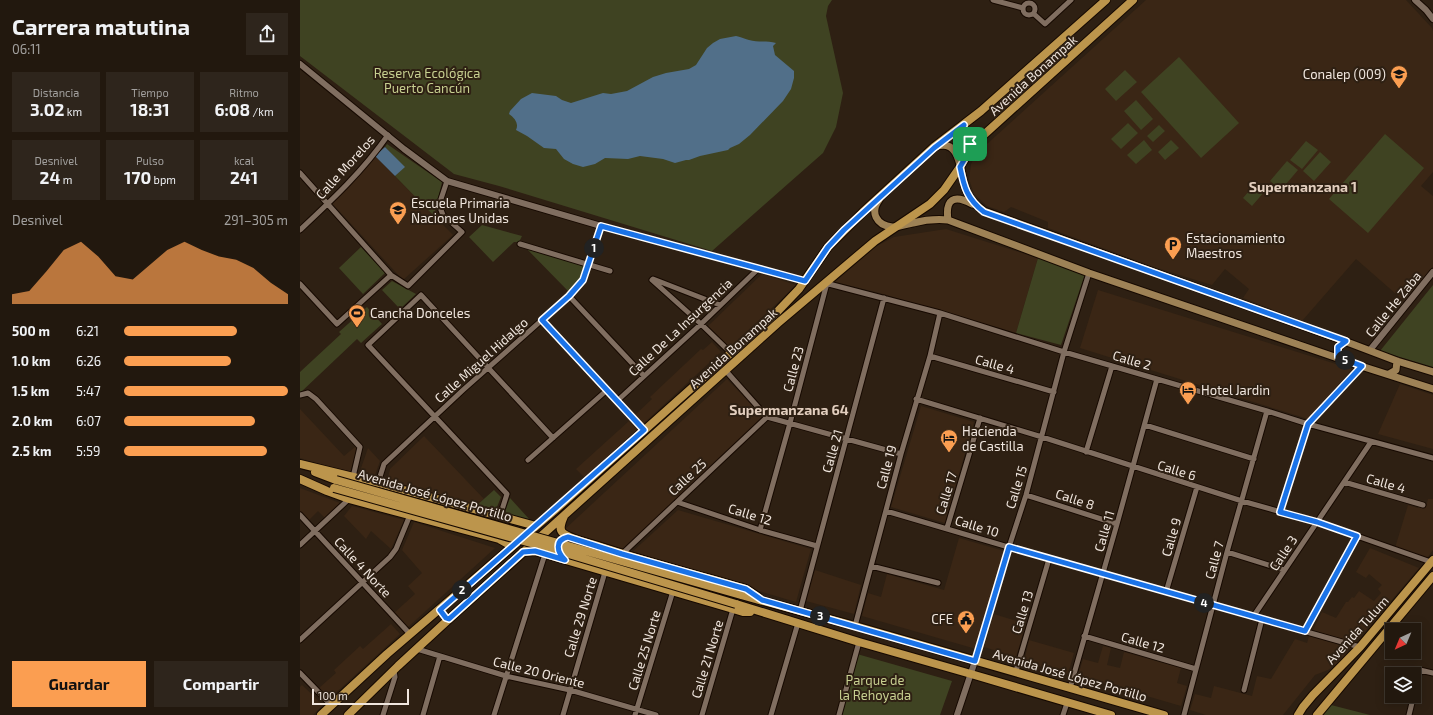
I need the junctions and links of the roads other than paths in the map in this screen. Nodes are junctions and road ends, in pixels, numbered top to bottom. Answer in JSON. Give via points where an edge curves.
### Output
{"nodes":[{"id":1,"x":993,"y":0,"type":"edge"},
{"id":2,"x":1071,"y":0,"type":"edge"},
{"id":3,"x":1106,"y":0,"type":"edge"},
{"id":4,"x":1133,"y":0,"type":"edge"},
{"id":5,"x":1415,"y":0,"type":"edge"},
{"id":6,"x":1023,"y":8,"type":"junction"},
{"id":7,"x":1034,"y":14,"type":"junction"},
{"id":8,"x":1433,"y":20,"type":"edge"},
{"id":9,"x":300,"y":64,"type":"edge"},
{"id":10,"x":964,"y":125,"type":"junction"},
{"id":11,"x":388,"y":135,"type":"junction"},
{"id":12,"x":977,"y":141,"type":"junction"},
{"id":13,"x":934,"y":148,"type":"junction"},
{"id":14,"x":960,"y":167,"type":"junction"},
{"id":15,"x":300,"y":173,"type":"edge"},
{"id":16,"x":447,"y":180,"type":"junction"},
{"id":17,"x":883,"y":195,"type":"junction"},
{"id":18,"x":328,"y":204,"type":"junction"},
{"id":19,"x":976,"y":205,"type":"junction"},
{"id":20,"x":948,"y":220,"type":"junction"},
{"id":21,"x":601,"y":226,"type":"junction"},
{"id":22,"x":896,"y":227,"type":"junction"},
{"id":23,"x":300,"y":230,"type":"edge"},
{"id":24,"x":520,"y":244,"type":"dead end"},
{"id":25,"x":589,"y":265,"type":"junction"},
{"id":26,"x":759,"y":268,"type":"junction"},
{"id":27,"x":610,"y":271,"type":"dead end"},
{"id":28,"x":1433,"y":272,"type":"edge"},
{"id":29,"x":1089,"y":273,"type":"junction"},
{"id":30,"x":391,"y":275,"type":"junction"},
{"id":31,"x":805,"y":281,"type":"junction"},
{"id":32,"x":826,"y":283,"type":"junction"},
{"id":33,"x":300,"y":284,"type":"edge"},
{"id":34,"x":569,"y":296,"type":"junction"},
{"id":35,"x":884,"y":298,"type":"junction"},
{"id":36,"x":720,"y":305,"type":"junction"},
{"id":37,"x":940,"y":313,"type":"junction"},
{"id":38,"x":542,"y":320,"type":"junction"},
{"id":39,"x":701,"y":324,"type":"junction"},
{"id":40,"x":1346,"y":341,"type":"junction"},
{"id":41,"x":1370,"y":350,"type":"junction"},
{"id":42,"x":1064,"y":352,"type":"junction"},
{"id":43,"x":731,"y":353,"type":"junction"},
{"id":44,"x":930,"y":356,"type":"junction"},
{"id":45,"x":1338,"y":357,"type":"junction"},
{"id":46,"x":1397,"y":361,"type":"junction"},
{"id":47,"x":1112,"y":366,"type":"junction"},
{"id":48,"x":1362,"y":366,"type":"junction"},
{"id":49,"x":488,"y":368,"type":"junction"},
{"id":50,"x":726,"y":371,"type":"junction"},
{"id":51,"x":1433,"y":372,"type":"edge"},
{"id":52,"x":1389,"y":374,"type":"junction"},
{"id":53,"x":644,"y":376,"type":"junction"},
{"id":54,"x":1157,"y":379,"type":"junction"},
{"id":55,"x":1433,"y":389,"type":"edge"},
{"id":56,"x":607,"y":390,"type":"junction"},
{"id":57,"x":1054,"y":392,"type":"junction"},
{"id":58,"x":300,"y":395,"type":"edge"},
{"id":59,"x":916,"y":399,"type":"junction"},
{"id":60,"x":617,"y":401,"type":"junction"},
{"id":61,"x":1267,"y":411,"type":"junction"},
{"id":62,"x":434,"y":417,"type":"junction"},
{"id":63,"x":767,"y":417,"type":"junction"},
{"id":64,"x":980,"y":418,"type":"junction"},
{"id":65,"x":790,"y":423,"type":"junction"},
{"id":66,"x":1308,"y":424,"type":"junction"},
{"id":67,"x":1145,"y":425,"type":"junction"},
{"id":68,"x":644,"y":430,"type":"junction"},
{"id":69,"x":1042,"y":437,"type":"junction"},
{"id":70,"x":553,"y":438,"type":"junction"},
{"id":71,"x":847,"y":438,"type":"junction"},
{"id":72,"x":1371,"y":442,"type":"junction"},
{"id":73,"x":1086,"y":452,"type":"junction"},
{"id":74,"x":901,"y":454,"type":"junction"},
{"id":75,"x":1433,"y":458,"type":"edge"},
{"id":76,"x":1254,"y":459,"type":"junction"},
{"id":77,"x":528,"y":460,"type":"dead end"},
{"id":78,"x":300,"y":465,"type":"edge"},
{"id":79,"x":1133,"y":468,"type":"junction"},
{"id":80,"x":353,"y":477,"type":"junction"},
{"id":81,"x":300,"y":478,"type":"edge"},
{"id":82,"x":1344,"y":482,"type":"junction"},
{"id":83,"x":378,"y":483,"type":"junction"},
{"id":84,"x":335,"y":484,"type":"junction"},
{"id":85,"x":1197,"y":487,"type":"junction"},
{"id":86,"x":1026,"y":495,"type":"junction"},
{"id":87,"x":349,"y":499,"type":"junction"},
{"id":88,"x":1242,"y":501,"type":"junction"},
{"id":89,"x":676,"y":502,"type":"junction"},
{"id":90,"x":1422,"y":505,"type":"dead end"},
{"id":91,"x":886,"y":511,"type":"junction"},
{"id":92,"x":1280,"y":512,"type":"junction"},
{"id":93,"x":300,"y":515,"type":"edge"},
{"id":94,"x":410,"y":515,"type":"junction"},
{"id":95,"x":565,"y":515,"type":"junction"},
{"id":96,"x":499,"y":516,"type":"junction"},
{"id":97,"x":1317,"y":522,"type":"junction"},
{"id":98,"x":1117,"y":524,"type":"junction"},
{"id":99,"x":536,"y":526,"type":"junction"},
{"id":100,"x":947,"y":528,"type":"junction"},
{"id":101,"x":760,"y":530,"type":"junction"},
{"id":102,"x":315,"y":531,"type":"junction"},
{"id":103,"x":490,"y":536,"type":"junction"},
{"id":104,"x":1357,"y":536,"type":"junction"},
{"id":105,"x":572,"y":538,"type":"junction"},
{"id":106,"x":300,"y":545,"type":"edge"},
{"id":107,"x":817,"y":546,"type":"junction"},
{"id":108,"x":1009,"y":547,"type":"junction"},
{"id":109,"x":510,"y":548,"type":"junction"},
{"id":110,"x":523,"y":552,"type":"junction"},
{"id":111,"x":1227,"y":552,"type":"junction"},
{"id":112,"x":544,"y":554,"type":"junction"},
{"id":113,"x":622,"y":554,"type":"junction"},
{"id":114,"x":1049,"y":559,"type":"junction"},
{"id":115,"x":565,"y":560,"type":"junction"},
{"id":116,"x":1432,"y":561,"type":"edge"},
{"id":117,"x":871,"y":566,"type":"junction"},
{"id":118,"x":1284,"y":570,"type":"junction"},
{"id":119,"x":605,"y":572,"type":"junction"},
{"id":120,"x":1102,"y":574,"type":"junction"},
{"id":121,"x":1433,"y":576,"type":"edge"},
{"id":122,"x":363,"y":583,"type":"junction"},
{"id":123,"x":938,"y":583,"type":"dead end"},
{"id":124,"x":673,"y":591,"type":"junction"},
{"id":125,"x":1166,"y":592,"type":"junction"},
{"id":126,"x":762,"y":600,"type":"junction"},
{"id":127,"x":1213,"y":606,"type":"junction"},
{"id":128,"x":734,"y":607,"type":"junction"},
{"id":129,"x":440,"y":610,"type":"junction"},
{"id":130,"x":800,"y":611,"type":"junction"},
{"id":131,"x":1253,"y":617,"type":"junction"},
{"id":132,"x":449,"y":619,"type":"junction"},
{"id":133,"x":1262,"y":619,"type":"junction"},
{"id":134,"x":798,"y":623,"type":"junction"},
{"id":135,"x":855,"y":626,"type":"junction"},
{"id":136,"x":1305,"y":631,"type":"junction"},
{"id":137,"x":410,"y":634,"type":"junction"},
{"id":138,"x":1084,"y":636,"type":"junction"},
{"id":139,"x":300,"y":640,"type":"edge"},
{"id":140,"x":859,"y":642,"type":"junction"},
{"id":141,"x":417,"y":648,"type":"junction"},
{"id":142,"x":1360,"y":648,"type":"junction"},
{"id":143,"x":440,"y":656,"type":"junction"},
{"id":144,"x":975,"y":661,"type":"junction"},
{"id":145,"x":1196,"y":669,"type":"junction"},
{"id":146,"x":394,"y":670,"type":"junction"},
{"id":147,"x":1016,"y":671,"type":"junction"},
{"id":148,"x":300,"y":673,"type":"edge"},
{"id":149,"x":971,"y":674,"type":"junction"},
{"id":150,"x":1433,"y":674,"type":"edge"},
{"id":151,"x":506,"y":676,"type":"junction"},
{"id":152,"x":1070,"y":688,"type":"junction"},
{"id":153,"x":570,"y":690,"type":"junction"},
{"id":154,"x":1244,"y":690,"type":"dead end"},
{"id":155,"x":1313,"y":695,"type":"junction"},
{"id":156,"x":1067,"y":703,"type":"junction"},
{"id":157,"x":1326,"y":704,"type":"junction"},
{"id":158,"x":331,"y":705,"type":"junction"},
{"id":159,"x":1302,"y":707,"type":"junction"},
{"id":160,"x":636,"y":712,"type":"edge"},
{"id":161,"x":321,"y":715,"type":"edge"},
{"id":162,"x":348,"y":715,"type":"edge"},
{"id":163,"x":383,"y":715,"type":"edge"},
{"id":164,"x":423,"y":715,"type":"edge"},
{"id":165,"x":494,"y":715,"type":"edge"},
{"id":166,"x":563,"y":715,"type":"edge"},
{"id":167,"x":656,"y":715,"type":"edge"},
{"id":168,"x":702,"y":715,"type":"edge"},
{"id":169,"x":771,"y":715,"type":"edge"},
{"id":170,"x":839,"y":715,"type":"edge"},
{"id":171,"x":957,"y":715,"type":"edge"},
{"id":172,"x":1063,"y":715,"type":"edge"},
{"id":173,"x":1111,"y":715,"type":"edge"},
{"id":174,"x":1164,"y":715,"type":"edge"},
{"id":175,"x":1184,"y":715,"type":"edge"},
{"id":176,"x":1292,"y":715,"type":"edge"},
{"id":177,"x":1298,"y":715,"type":"edge"},
{"id":178,"x":1318,"y":715,"type":"edge"},
{"id":179,"x":1409,"y":715,"type":"edge"}],
"edges":[{"from":1,"to":6,"type":"street"},
{"from":2,"to":7,"type":"street","via":[[1045,24]]},
{"from":3,"to":10,"type":"main road","name":"Avenida Bonampak"},
{"from":4,"to":12,"type":"main road","name":"Avenida Bonampak"},
{"from":5,"to":8,"type":"street"},
{"from":6,"to":7,"type":"street","via":[[1027,15]]},
{"from":6,"to":7,"type":"street","via":[[1027,3],[1031,3],[1036,8]]},
{"from":9,"to":11,"type":"street"},
{"from":10,"to":12,"type":"main road","via":[[960,133],[963,140],[970,144]]},
{"from":10,"to":13,"type":"main road","name":"Avenida Bonampak"},
{"from":11,"to":16,"type":"street"},
{"from":11,"to":18,"type":"street","name":"Calle Morelos","via":[[355,177]]},
{"from":12,"to":14,"type":"main road","name":"Avenida Bonampak"},
{"from":13,"to":14,"type":"main road","via":[[942,146],[952,149]]},
{"from":13,"to":17,"type":"main road","name":"Avenida Bonampak"},
{"from":14,"to":19,"type":"main road","via":[[965,188]]},
{"from":14,"to":22,"type":"main road","name":"Avenida Bonampak","via":[[944,190],[930,204]]},
{"from":15,"to":18,"type":"street"},
{"from":16,"to":21,"type":"street"},
{"from":16,"to":30,"type":"street","via":[[439,205],[443,215],[462,232],[408,286]]},
{"from":17,"to":22,"type":"main road","via":[[875,206],[875,216],[882,224]]},
{"from":17,"to":31,"type":"main road","name":"Avenida Bonampak","via":[[828,247]]},
{"from":18,"to":23,"type":"street","name":"Calle Morelos"},
{"from":18,"to":30,"type":"street"},
{"from":19,"to":20,"type":"main road","via":[[956,198],[948,206]]},
{"from":19,"to":40,"type":"main road","via":[[984,212]]},
{"from":20,"to":22,"type":"main road","via":[[915,222]]},
{"from":20,"to":29,"type":"main road"},
{"from":21,"to":25,"type":"street","name":"Calle Miguel Hidalgo"},
{"from":21,"to":26,"type":"street"},
{"from":22,"to":32,"type":"main road","name":"Avenida Bonampak","via":[[875,241]]},
{"from":24,"to":25,"type":"street"},
{"from":25,"to":27,"type":"street"},
{"from":25,"to":34,"type":"street","name":"Calle Miguel Hidalgo","via":[[583,280]]},
{"from":26,"to":31,"type":"street"},
{"from":26,"to":36,"type":"street","name":"Calle De La Insurgencia"},
{"from":28,"to":41,"type":"street","name":"Calle He Zaba"},
{"from":29,"to":42,"type":"street","name":"Calle 15"},
{"from":29,"to":45,"type":"main road"},
{"from":30,"to":33,"type":"street","via":[[337,324]]},
{"from":31,"to":43,"type":"main road","name":"Avenida Bonampak","via":[[788,301]]},
{"from":32,"to":35,"type":"street","name":"Calle 2"},
{"from":32,"to":50,"type":"main road","name":"Avenida Bonampak"},
{"from":32,"to":65,"type":"street","name":"Calle 23"},
{"from":34,"to":38,"type":"street","name":"Calle Miguel Hidalgo"},
{"from":34,"to":53,"type":"street"},
{"from":35,"to":37,"type":"street","name":"Calle 2"},
{"from":35,"to":71,"type":"street","name":"Calle 21"},
{"from":36,"to":39,"type":"street","name":"Calle De La Insurgencia"},
{"from":36,"to":39,"type":"street","via":[[652,280]]},
{"from":37,"to":42,"type":"street","name":"Calle 2"},
{"from":37,"to":44,"type":"street","name":"Calle 19"},
{"from":38,"to":49,"type":"street","name":"Calle Miguel Hidalgo"},
{"from":38,"to":56,"type":"street"},
{"from":39,"to":43,"type":"street"},
{"from":39,"to":53,"type":"street","name":"Calle De La Insurgencia"},
{"from":40,"to":41,"type":"main road"},
{"from":40,"to":45,"type":"main road","via":[[1338,347]]},
{"from":41,"to":46,"type":"main road"},
{"from":42,"to":47,"type":"street","name":"Calle 2"},
{"from":42,"to":57,"type":"street","name":"Calle 15"},
{"from":43,"to":68,"type":"main road","name":"Avenida Bonampak"},
{"from":44,"to":57,"type":"street","name":"Calle 4"},
{"from":44,"to":59,"type":"street","name":"Calle 19"},
{"from":45,"to":48,"type":"main road"},
{"from":46,"to":51,"type":"main road"},
{"from":46,"to":52,"type":"main road","via":[[1396,370]]},
{"from":47,"to":54,"type":"street","name":"Calle 2"},
{"from":47,"to":73,"type":"street"},
{"from":48,"to":52,"type":"main road"},
{"from":48,"to":66,"type":"street"},
{"from":49,"to":62,"type":"street","name":"Calle Miguel Hidalgo"},
{"from":49,"to":62,"type":"street","via":[[421,295],[368,345]]},
{"from":49,"to":70,"type":"street"},
{"from":50,"to":63,"type":"street"},
{"from":50,"to":95,"type":"main road","name":"Avenida Bonampak"},
{"from":52,"to":55,"type":"main road"},
{"from":53,"to":60,"type":"street","name":"Calle De La Insurgencia"},
{"from":54,"to":61,"type":"street","name":"Calle 2"},
{"from":54,"to":67,"type":"street","name":"Calle 11"},
{"from":56,"to":60,"type":"street"},
{"from":56,"to":70,"type":"street"},
{"from":57,"to":69,"type":"street","name":"Calle 15"},
{"from":58,"to":80,"type":"street","via":[[308,393],[316,399],[360,448]]},
{"from":59,"to":64,"type":"street","name":"Calle 6"},
{"from":59,"to":74,"type":"street","name":"Calle 19"},
{"from":60,"to":68,"type":"street"},
{"from":61,"to":66,"type":"street","name":"Calle 2"},
{"from":61,"to":76,"type":"street","name":"Calle 7"},
{"from":62,"to":83,"type":"street","name":"Calle Miguel Hidalgo","via":[[384,464]]},
{"from":62,"to":96,"type":"street","via":[[506,494]]},
{"from":63,"to":65,"type":"street"},
{"from":63,"to":89,"type":"street","name":"Calle 25"},
{"from":64,"to":69,"type":"street","name":"Calle 6"},
{"from":64,"to":100,"type":"street","name":"Calle 17"},
{"from":65,"to":71,"type":"street"},
{"from":65,"to":101,"type":"street","name":"Calle 23"},
{"from":66,"to":72,"type":"street","name":"Calle 2"},
{"from":66,"to":92,"type":"street"},
{"from":67,"to":76,"type":"street"},
{"from":67,"to":79,"type":"street","name":"Calle 11"},
{"from":68,"to":99,"type":"main road","name":"Avenida Bonampak"},
{"from":69,"to":73,"type":"street","name":"Calle 6"},
{"from":69,"to":86,"type":"street","name":"Calle 15"},
{"from":70,"to":77,"type":"street"},
{"from":71,"to":74,"type":"street"},
{"from":71,"to":107,"type":"street","name":"Calle 21"},
{"from":72,"to":75,"type":"street","name":"Calle 2"},
{"from":72,"to":82,"type":"street","name":"Calle 3"},
{"from":73,"to":79,"type":"street","name":"Calle 6"},
{"from":74,"to":91,"type":"street","name":"Calle 19"},
{"from":76,"to":88,"type":"street","name":"Calle 7"},
{"from":78,"to":80,"type":"main road"},
{"from":78,"to":84,"type":"main road","name":"Avenida José López Portillo"},
{"from":79,"to":85,"type":"street","name":"Calle 6"},
{"from":79,"to":98,"type":"street","name":"Calle 11"},
{"from":80,"to":83,"type":"main road"},
{"from":81,"to":84,"type":"main road","name":"Avenida José López Portillo"},
{"from":81,"to":87,"type":"main road"},
{"from":82,"to":90,"type":"street","name":"Calle 4"},
{"from":82,"to":97,"type":"street","name":"Calle 3"},
{"from":83,"to":96,"type":"main road"},
{"from":84,"to":126,"type":"main road","name":"Avenida José López Portillo","bridge":true},
{"from":84,"to":128,"type":"main road","name":"Avenida José López Portillo","bridge":true},
{"from":85,"to":88,"type":"street","name":"Calle 6"},
{"from":85,"to":125,"type":"street","name":"Calle 9"},
{"from":86,"to":98,"type":"street","name":"Calle 8"},
{"from":86,"to":108,"type":"street","name":"Calle 15"},
{"from":87,"to":94,"type":"main road"},
{"from":87,"to":102,"type":"street"},
{"from":88,"to":92,"type":"street","name":"Calle 6"},
{"from":88,"to":111,"type":"street","name":"Calle 7"},
{"from":89,"to":101,"type":"street","name":"Calle 12"},
{"from":89,"to":113,"type":"street","name":"Calle 25"},
{"from":91,"to":100,"type":"street","name":"Calle 10"},
{"from":91,"to":117,"type":"street","name":"Calle 19"},
{"from":92,"to":97,"type":"street","name":"Calle 6"},
{"from":93,"to":102,"type":"street","name":"Calle 4 Norte"},
{"from":94,"to":103,"type":"main road"},
{"from":94,"to":122,"type":"street","via":[[396,549]]},
{"from":95,"to":105,"type":"main road","via":[[561,528],[563,533]]},
{"from":95,"to":110,"type":"main road","name":"Avenida Bonampak"},
{"from":96,"to":99,"type":"main road"},
{"from":96,"to":103,"type":"main road","via":[[501,529],[494,536]]},
{"from":97,"to":104,"type":"street","name":"Calle 6"},
{"from":97,"to":118,"type":"street","name":"Calle 3"},
{"from":98,"to":120,"type":"street","name":"Calle 11"},
{"from":99,"to":109,"type":"main road","name":"Avenida Bonampak"},
{"from":100,"to":108,"type":"street","name":"Calle 10"},
{"from":101,"to":107,"type":"street","name":"Calle 12"},
{"from":102,"to":106,"type":"street"},
{"from":102,"to":122,"type":"street","name":"Calle 4 Norte"},
{"from":103,"to":109,"type":"main road","via":[[508,544]]},
{"from":104,"to":116,"type":"street","name":"Calle 6"},
{"from":104,"to":136,"type":"street"},
{"from":105,"to":113,"type":"main road"},
{"from":105,"to":115,"type":"main road","via":[[565,538],[558,546],[559,553]]},
{"from":107,"to":130,"type":"street","name":"Calle 21"},
{"from":108,"to":114,"type":"street","name":"Calle 10"},
{"from":108,"to":144,"type":"street","name":"Calle 15"},
{"from":109,"to":129,"type":"main road","name":"Avenida Bonampak"},
{"from":110,"to":112,"type":"main road","via":[[535,551]]},
{"from":110,"to":132,"type":"main road","name":"Avenida Bonampak"},
{"from":111,"to":118,"type":"street"},
{"from":111,"to":127,"type":"street","name":"Calle 7"},
{"from":112,"to":115,"type":"main road"},
{"from":112,"to":151,"type":"street"},
{"from":113,"to":126,"type":"main road","via":[[746,589]]},
{"from":114,"to":120,"type":"street","name":"Calle 10"},
{"from":114,"to":147,"type":"street","name":"Calle 13"},
{"from":115,"to":119,"type":"main road"},
{"from":116,"to":142,"type":"main road","name":"Avenida Tulum"},
{"from":117,"to":123,"type":"street"},
{"from":117,"to":135,"type":"street","name":"Calle 19"},
{"from":118,"to":131,"type":"street","name":"Calle 3"},
{"from":119,"to":124,"type":"main road"},
{"from":119,"to":153,"type":"street","name":"Calle 29 Norte"},
{"from":120,"to":125,"type":"street","name":"Calle 10"},
{"from":120,"to":138,"type":"street","name":"Calle 11"},
{"from":121,"to":157,"type":"main road","name":"Avenida Tulum"},
{"from":122,"to":137,"type":"street","name":"Calle 4 Norte"},
{"from":122,"to":139,"type":"street"},
{"from":124,"to":128,"type":"main road"},
{"from":124,"to":160,"type":"street","name":"Calle 25 Norte"},
{"from":125,"to":127,"type":"street","name":"Calle 10"},
{"from":126,"to":130,"type":"main road","name":"Avenida José López Portillo"},
{"from":127,"to":131,"type":"street","name":"Calle 10"},
{"from":127,"to":145,"type":"street","name":"Calle 7"},
{"from":128,"to":134,"type":"main road","name":"Avenida José López Portillo"},
{"from":128,"to":168,"type":"street","name":"Calle 21 Norte"},
{"from":129,"to":132,"type":"main road"},
{"from":129,"to":137,"type":"main road","name":"Avenida Bonampak"},
{"from":130,"to":135,"type":"main road","name":"Avenida José López Portillo"},
{"from":131,"to":133,"type":"street","name":"Calle 10"},
{"from":132,"to":141,"type":"main road","name":"Avenida Bonampak"},
{"from":133,"to":136,"type":"street","name":"Calle 10"},
{"from":133,"to":154,"type":"street"},
{"from":134,"to":140,"type":"main road","name":"Avenida José López Portillo"},
{"from":134,"to":169,"type":"street"},
{"from":135,"to":144,"type":"main road","name":"Avenida José López Portillo"},
{"from":136,"to":142,"type":"street","name":"Calle 10"},
{"from":137,"to":158,"type":"main road","name":"Avenida Bonampak"},
{"from":138,"to":145,"type":"street","name":"Calle 12"},
{"from":138,"to":152,"type":"street","name":"Calle 11"},
{"from":140,"to":149,"type":"main road","name":"Avenida José López Portillo"},
{"from":140,"to":170,"type":"street"},
{"from":141,"to":143,"type":"street","name":"Calle 20 Oriente"},
{"from":141,"to":146,"type":"main road","name":"Avenida Bonampak"},
{"from":142,"to":155,"type":"main road","name":"Avenida Tulum"},
{"from":143,"to":151,"type":"street","name":"Calle 20 Oriente"},
{"from":143,"to":164,"type":"street"},
{"from":144,"to":147,"type":"main road","name":"Avenida José López Portillo"},
{"from":144,"to":149,"type":"street"},
{"from":145,"to":175,"type":"street","name":"Calle 7"},
{"from":146,"to":162,"type":"main road","name":"Avenida Bonampak"},
{"from":146,"to":163,"type":"street","via":[[395,677]]},
{"from":147,"to":152,"type":"main road","name":"Avenida José López Portillo"},
{"from":148,"to":158,"type":"street"},
{"from":149,"to":156,"type":"main road","name":"Avenida José López Portillo"},
{"from":149,"to":171,"type":"street"},
{"from":150,"to":179,"type":"street","via":[[1420,670]]},
{"from":151,"to":153,"type":"street","name":"Calle 20 Oriente"},
{"from":151,"to":165,"type":"street"},
{"from":152,"to":174,"type":"main road","name":"Avenida José López Portillo"},
{"from":153,"to":160,"type":"street","name":"Calle 20 Oriente"},
{"from":153,"to":166,"type":"street","name":"Calle 29 Norte"},
{"from":155,"to":157,"type":"main road","via":[[1317,702]]},
{"from":155,"to":159,"type":"main road","name":"Avenida Tulum"},
{"from":156,"to":172,"type":"street"},
{"from":156,"to":173,"type":"main road","name":"Avenida José López Portillo"},
{"from":157,"to":178,"type":"main road","name":"Avenida Tulum"},
{"from":158,"to":161,"type":"main road","name":"Avenida Bonampak"},
{"from":159,"to":176,"type":"main road"},
{"from":159,"to":177,"type":"main road","name":"Avenida Tulum"},
{"from":160,"to":167,"type":"street","name":"Calle 20 Oriente"}]}
